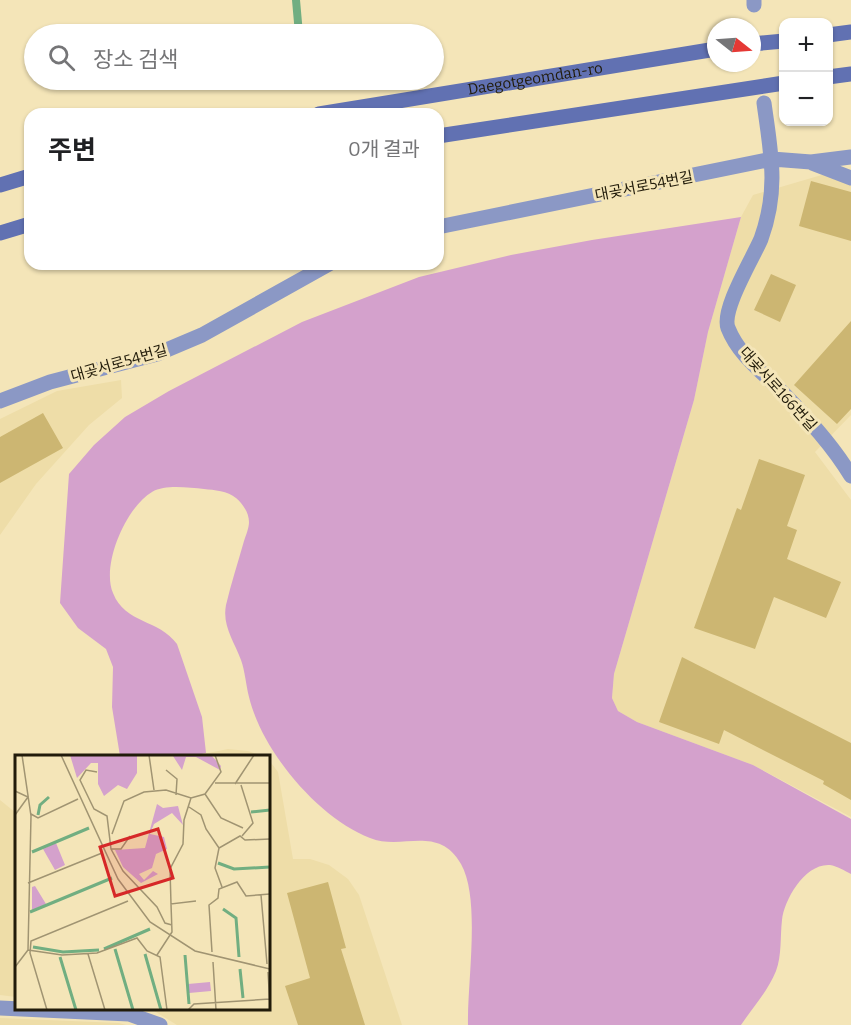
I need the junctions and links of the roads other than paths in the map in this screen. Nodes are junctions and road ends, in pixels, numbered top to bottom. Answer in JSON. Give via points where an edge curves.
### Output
{"nodes":[{"id":1,"x":851,"y":32,"type":"edge"},
{"id":2,"x":833,"y":34,"type":"edge"},
{"id":3,"x":779,"y":41,"type":"edge"},
{"id":4,"x":761,"y":43,"type":"edge"},
{"id":5,"x":707,"y":50,"type":"edge"},
{"id":6,"x":851,"y":74,"type":"edge"},
{"id":7,"x":833,"y":76,"type":"edge"},
{"id":8,"x":779,"y":84,"type":"edge"},
{"id":9,"x":764,"y":103,"type":"dead end"},
{"id":10,"x":356,"y":108,"type":"edge"},
{"id":11,"x":444,"y":135,"type":"edge"},
{"id":12,"x":851,"y":157,"type":"edge"},
{"id":13,"x":772,"y":159,"type":"junction"},
{"id":14,"x":811,"y":162,"type":"junction"},
{"id":15,"x":24,"y":178,"type":"edge"},
{"id":16,"x":851,"y":178,"type":"edge"},
{"id":17,"x":0,"y":185,"type":"edge"},
{"id":18,"x":24,"y":226,"type":"edge"},
{"id":19,"x":444,"y":226,"type":"edge"},
{"id":20,"x":0,"y":233,"type":"edge"},
{"id":21,"x":318,"y":270,"type":"edge"},
{"id":22,"x":0,"y":401,"type":"edge"},
{"id":23,"x":851,"y":476,"type":"edge"},
{"id":24,"x":0,"y":1008,"type":"edge"},
{"id":25,"x":15,"y":1009,"type":"edge"},
{"id":26,"x":43,"y":1010,"type":"edge"},
{"id":27,"x":160,"y":1025,"type":"edge"}],
"edges":[{"from":1,"to":2,"type":"main road"},
{"from":3,"to":4,"type":"main road"},
{"from":5,"to":10,"type":"main road","name":"Daegotgeomdan-ro"},
{"from":6,"to":7,"type":"main road"},
{"from":8,"to":11,"type":"main road"},
{"from":9,"to":13,"type":"lane","name":"대곶서로166번길"},
{"from":12,"to":14,"type":"lane","name":"대곶서로54번길"},
{"from":13,"to":14,"type":"lane","name":"대곶서로54번길"},
{"from":13,"to":19,"type":"lane","name":"대곶서로54번길"},
{"from":13,"to":23,"type":"lane","name":"대곶서로166번길","via":[[774,194],[761,238],[731,304],[727,326],[741,352],[785,395]]},
{"from":14,"to":16,"type":"lane"},
{"from":15,"to":17,"type":"main road"},
{"from":18,"to":20,"type":"main road"},
{"from":21,"to":22,"type":"lane","name":"대곶서로54번길","via":[[202,335],[157,354],[50,382]]},
{"from":24,"to":25,"type":"lane"},
{"from":26,"to":27,"type":"lane","via":[[129,1014]]}]}
